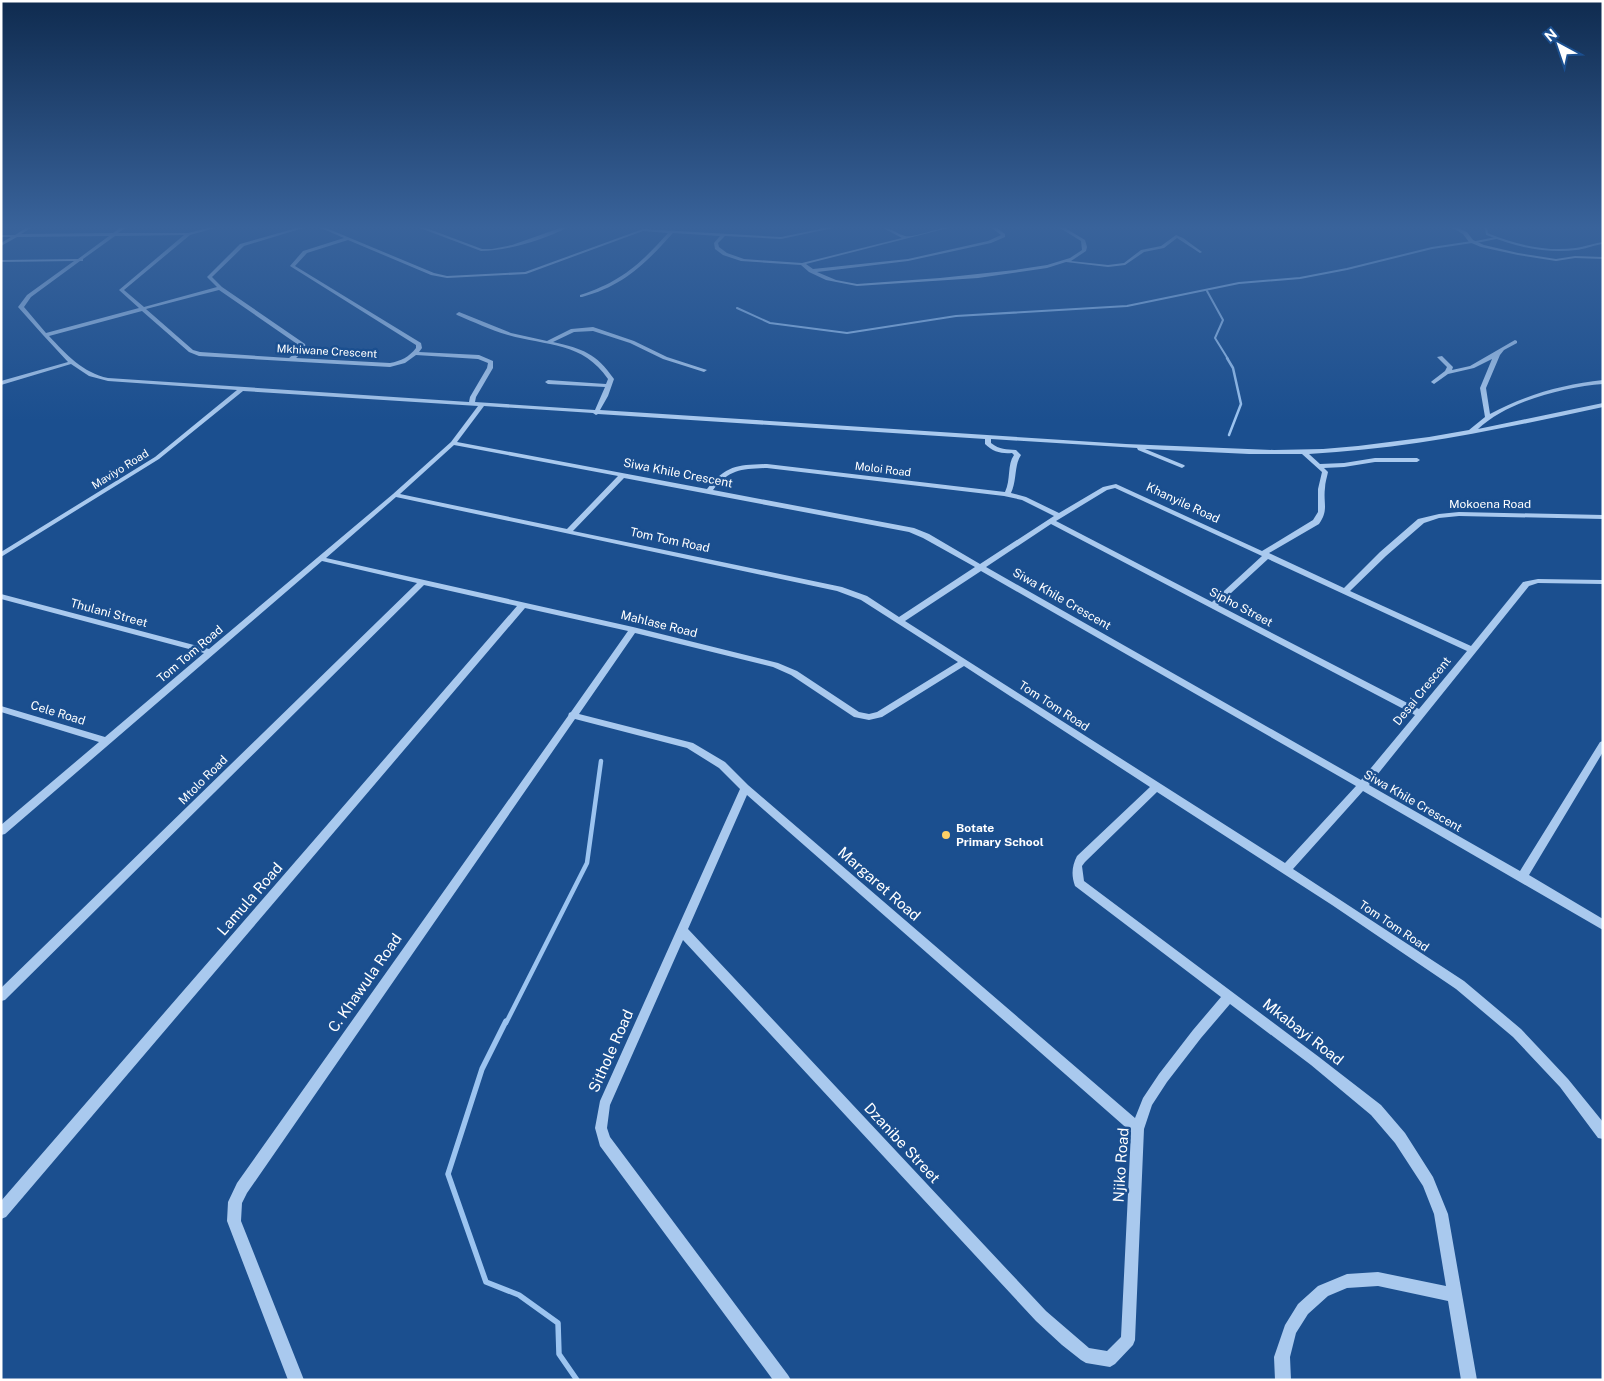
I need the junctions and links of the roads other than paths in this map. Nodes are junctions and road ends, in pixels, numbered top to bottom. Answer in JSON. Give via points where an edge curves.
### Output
{"nodes":[{"id":1,"x":34,"y":292,"type":"edge"},
{"id":2,"x":123,"y":292,"type":"edge"},
{"id":3,"x":203,"y":292,"type":"edge"},
{"id":4,"x":226,"y":292,"type":"edge"},
{"id":5,"x":335,"y":292,"type":"edge"},
{"id":6,"x":594,"y":292,"type":"edge"},
{"id":7,"x":582,"y":296,"type":"dead end"},
{"id":8,"x":142,"y":309,"type":"junction"},
{"id":9,"x":459,"y":314,"type":"dead end"},
{"id":10,"x":46,"y":335,"type":"junction"},
{"id":11,"x":548,"y":342,"type":"junction"},
{"id":12,"x":1515,"y":342,"type":"dead end"},
{"id":13,"x":416,"y":353,"type":"junction"},
{"id":14,"x":1497,"y":354,"type":"junction"},
{"id":15,"x":1440,"y":357,"type":"dead end"},
{"id":16,"x":291,"y":359,"type":"junction"},
{"id":17,"x":73,"y":362,"type":"junction"},
{"id":18,"x":704,"y":370,"type":"dead end"},
{"id":19,"x":1448,"y":372,"type":"junction"},
{"id":20,"x":548,"y":382,"type":"dead end"},
{"id":21,"x":1434,"y":382,"type":"dead end"},
{"id":22,"x":1603,"y":382,"type":"edge"},
{"id":23,"x":1,"y":383,"type":"edge"},
{"id":24,"x":608,"y":386,"type":"junction"},
{"id":25,"x":242,"y":388,"type":"junction"},
{"id":26,"x":472,"y":404,"type":"junction"},
{"id":27,"x":482,"y":405,"type":"junction"},
{"id":28,"x":1603,"y":405,"type":"edge"},
{"id":29,"x":596,"y":413,"type":"junction"},
{"id":30,"x":1488,"y":417,"type":"junction"},
{"id":31,"x":1471,"y":432,"type":"junction"},
{"id":32,"x":988,"y":437,"type":"junction"},
{"id":33,"x":453,"y":443,"type":"junction"},
{"id":34,"x":1130,"y":446,"type":"junction"},
{"id":35,"x":1303,"y":451,"type":"junction"},
{"id":36,"x":1418,"y":460,"type":"dead end"},
{"id":37,"x":1182,"y":466,"type":"dead end"},
{"id":38,"x":1320,"y":466,"type":"junction"},
{"id":39,"x":623,"y":475,"type":"junction"},
{"id":40,"x":708,"y":491,"type":"junction"},
{"id":41,"x":1007,"y":494,"type":"junction"},
{"id":42,"x":395,"y":495,"type":"junction"},
{"id":43,"x":1059,"y":516,"type":"junction"},
{"id":44,"x":1603,"y":517,"type":"edge"},
{"id":45,"x":1051,"y":521,"type":"junction"},
{"id":46,"x":568,"y":532,"type":"junction"},
{"id":47,"x":1266,"y":554,"type":"junction"},
{"id":48,"x":1,"y":555,"type":"edge"},
{"id":49,"x":322,"y":559,"type":"junction"},
{"id":50,"x":982,"y":567,"type":"junction"},
{"id":51,"x":422,"y":582,"type":"junction"},
{"id":52,"x":1603,"y":582,"type":"edge"},
{"id":53,"x":1346,"y":591,"type":"junction"},
{"id":54,"x":1,"y":596,"type":"edge"},
{"id":55,"x":1213,"y":605,"type":"junction"},
{"id":56,"x":522,"y":606,"type":"junction"},
{"id":57,"x":900,"y":620,"type":"junction"},
{"id":58,"x":633,"y":630,"type":"junction"},
{"id":59,"x":1471,"y":650,"type":"junction"},
{"id":60,"x":211,"y":652,"type":"junction"},
{"id":61,"x":965,"y":662,"type":"junction"},
{"id":62,"x":1,"y":709,"type":"edge"},
{"id":63,"x":1420,"y":714,"type":"junction"},
{"id":64,"x":572,"y":715,"type":"junction"},
{"id":65,"x":107,"y":741,"type":"junction"},
{"id":66,"x":1603,"y":744,"type":"edge"},
{"id":67,"x":1362,"y":786,"type":"junction"},
{"id":68,"x":1156,"y":787,"type":"junction"},
{"id":69,"x":746,"y":788,"type":"junction"},
{"id":70,"x":1,"y":831,"type":"edge"},
{"id":71,"x":1285,"y":870,"type":"junction"},
{"id":72,"x":1522,"y":877,"type":"junction"},
{"id":73,"x":1603,"y":925,"type":"edge"},
{"id":74,"x":682,"y":931,"type":"junction"},
{"id":75,"x":1,"y":996,"type":"edge"},
{"id":76,"x":1230,"y":996,"type":"junction"},
{"id":77,"x":1138,"y":1129,"type":"junction"},
{"id":78,"x":1603,"y":1133,"type":"edge"},
{"id":79,"x":1,"y":1212,"type":"edge"},
{"id":80,"x":1455,"y":1295,"type":"junction"},
{"id":81,"x":1110,"y":1359,"type":"joint"},
{"id":82,"x":296,"y":1380,"type":"edge"},
{"id":83,"x":783,"y":1380,"type":"edge"},
{"id":84,"x":1283,"y":1380,"type":"edge"},
{"id":85,"x":1469,"y":1380,"type":"edge"}],
"edges":[{"from":1,"to":10,"type":"street","via":[[21,307]]},
{"from":2,"to":8,"type":"street","name":"Mkhiwane Crescent"},
{"from":3,"to":8,"type":"street"},
{"from":4,"to":16,"type":"street","via":[[302,345],[303,349]]},
{"from":5,"to":13,"type":"street","via":[[414,341],[420,346]]},
{"from":6,"to":7,"type":"street"},
{"from":8,"to":10,"type":"street"},
{"from":8,"to":16,"type":"street","name":"Mkhiwane Crescent","via":[[194,352]]},
{"from":9,"to":11,"type":"street","via":[[509,334]]},
{"from":10,"to":17,"type":"street"},
{"from":11,"to":18,"type":"street","via":[[573,330],[593,329]]},
{"from":11,"to":24,"type":"street","via":[[594,358],[611,379]]},
{"from":12,"to":14,"type":"street"},
{"from":13,"to":16,"type":"street","name":"Mkhiwane Crescent","via":[[403,362],[390,365]]},
{"from":13,"to":26,"type":"street","via":[[479,357],[491,362]]},
{"from":14,"to":19,"type":"street","via":[[1472,367]]},
{"from":14,"to":30,"type":"street","via":[[1482,392]]},
{"from":15,"to":19,"type":"street","via":[[1450,367]]},
{"from":17,"to":23,"type":"street"},
{"from":17,"to":25,"type":"street","via":[[101,378]]},
{"from":19,"to":21,"type":"street"},
{"from":20,"to":24,"type":"street"},
{"from":22,"to":30,"type":"street","via":[[1582,383],[1551,392]]},
{"from":24,"to":29,"type":"street"},
{"from":25,"to":26,"type":"street"},
{"from":25,"to":48,"type":"street","name":"Maviyo Road","via":[[157,458]]},
{"from":26,"to":27,"type":"street"},
{"from":27,"to":29,"type":"street"},
{"from":27,"to":33,"type":"street","name":"Tom Tom Road"},
{"from":28,"to":31,"type":"street"},
{"from":29,"to":32,"type":"street"},
{"from":30,"to":31,"type":"street"},
{"from":31,"to":35,"type":"street","via":[[1395,444]]},
{"from":32,"to":34,"type":"street"},
{"from":32,"to":41,"type":"street","via":[[988,444],[996,450],[1014,451],[1018,455]]},
{"from":33,"to":39,"type":"street","name":"Siwa Khile Crescent"},
{"from":33,"to":42,"type":"street","name":"Tom Tom Road"},
{"from":34,"to":35,"type":"street"},
{"from":34,"to":37,"type":"street"},
{"from":35,"to":38,"type":"street"},
{"from":36,"to":38,"type":"street","via":[[1369,460]]},
{"from":38,"to":47,"type":"street","via":[[1325,472],[1320,517]]},
{"from":39,"to":40,"type":"street","name":"Siwa Khile Crescent"},
{"from":39,"to":46,"type":"street"},
{"from":40,"to":41,"type":"street","name":"Moloi Road","via":[[727,471],[767,466]]},
{"from":40,"to":50,"type":"street","name":"Siwa Khile Crescent","via":[[911,530]]},
{"from":41,"to":43,"type":"street","name":"Moloi Road","via":[[1028,500]]},
{"from":42,"to":46,"type":"street","name":"Tom Tom Road"},
{"from":42,"to":49,"type":"street","name":"Tom Tom Road"},
{"from":43,"to":45,"type":"street","name":"Khanyile Road"},
{"from":43,"to":47,"type":"street","name":"Khanyile Road","via":[[1105,488],[1116,486]]},
{"from":44,"to":53,"type":"street","name":"Mokoena Road","via":[[1459,514],[1421,521]]},
{"from":45,"to":50,"type":"street","name":"Khanyile Road"},
{"from":45,"to":55,"type":"street","name":"Sipho Street"},
{"from":46,"to":57,"type":"street","name":"Tom Tom Road","via":[[839,589],[864,598]]},
{"from":47,"to":53,"type":"street","name":"Khanyile Road"},
{"from":47,"to":55,"type":"street"},
{"from":49,"to":51,"type":"street","name":"Mahlase Road"},
{"from":49,"to":60,"type":"street","name":"Tom Tom Road"},
{"from":50,"to":57,"type":"street","name":"Khanyile Road"},
{"from":50,"to":67,"type":"street","name":"Siwa Khile Crescent"},
{"from":51,"to":56,"type":"street","name":"Mahlase Road"},
{"from":51,"to":75,"type":"street","name":"Mtolo Road"},
{"from":52,"to":59,"type":"street","name":"Desai Crescent","via":[[1538,581],[1526,584]]},
{"from":53,"to":59,"type":"street","name":"Khanyile Road"},
{"from":54,"to":60,"type":"street","name":"Thulani Street"},
{"from":55,"to":63,"type":"street","name":"Sipho Street"},
{"from":56,"to":58,"type":"street","name":"Mahlase Road"},
{"from":56,"to":79,"type":"street","name":"Lamula Road"},
{"from":57,"to":61,"type":"street","name":"Tom Tom Road"},
{"from":58,"to":61,"type":"street","name":"Mahlase Road","via":[[786,669],[857,715],[869,717],[884,712]]},
{"from":58,"to":64,"type":"street","name":"C. Khawula Road"},
{"from":59,"to":63,"type":"street","name":"Desai Crescent"},
{"from":60,"to":65,"type":"street","name":"Tom Tom Road"},
{"from":61,"to":68,"type":"street","name":"Tom Tom Road"},
{"from":62,"to":65,"type":"street","name":"Cele Road"},
{"from":63,"to":67,"type":"street","name":"Desai Crescent"},
{"from":64,"to":69,"type":"street","name":"Margaret Road","via":[[690,746],[722,765]]},
{"from":64,"to":82,"type":"street","name":"C. Khawula Road","via":[[328,1063],[235,1202],[234,1221]]},
{"from":65,"to":70,"type":"street","name":"Tom Tom Road"},
{"from":66,"to":72,"type":"street"},
{"from":67,"to":71,"type":"street","name":"Desai Crescent"},
{"from":67,"to":72,"type":"street","name":"Siwa Khile Crescent"},
{"from":68,"to":71,"type":"street","name":"Tom Tom Road"},
{"from":68,"to":76,"type":"street","name":"Mkabayi Road","via":[[1081,859],[1077,866],[1080,883]]},
{"from":69,"to":74,"type":"street","name":"Sithole Road"},
{"from":69,"to":77,"type":"street","name":"Margaret Road"},
{"from":71,"to":78,"type":"street","name":"Tom Tom Road","via":[[1460,985],[1490,1009],[1564,1083]]},
{"from":72,"to":73,"type":"street","name":"Siwa Khile Crescent"},
{"from":74,"to":81,"type":"street","name":"Dzanibe Street","via":[[1041,1316],[1086,1354]]},
{"from":74,"to":83,"type":"street","name":"Sithole Road","via":[[604,1105],[602,1128],[605,1141]]},
{"from":76,"to":77,"type":"street","name":"Njiko Road","via":[[1197,1034],[1147,1102]]},
{"from":76,"to":80,"type":"street","name":"Mkabayi Road","via":[[1376,1110],[1400,1138],[1428,1182],[1441,1214]]},
{"from":77,"to":81,"type":"street","name":"Njiko Road","via":[[1128,1340]]},
{"from":80,"to":84,"type":"street","via":[[1378,1279],[1347,1281],[1323,1291],[1303,1309],[1290,1330],[1282,1357]]},
{"from":80,"to":85,"type":"street","name":"Mkabayi Road"}]}
